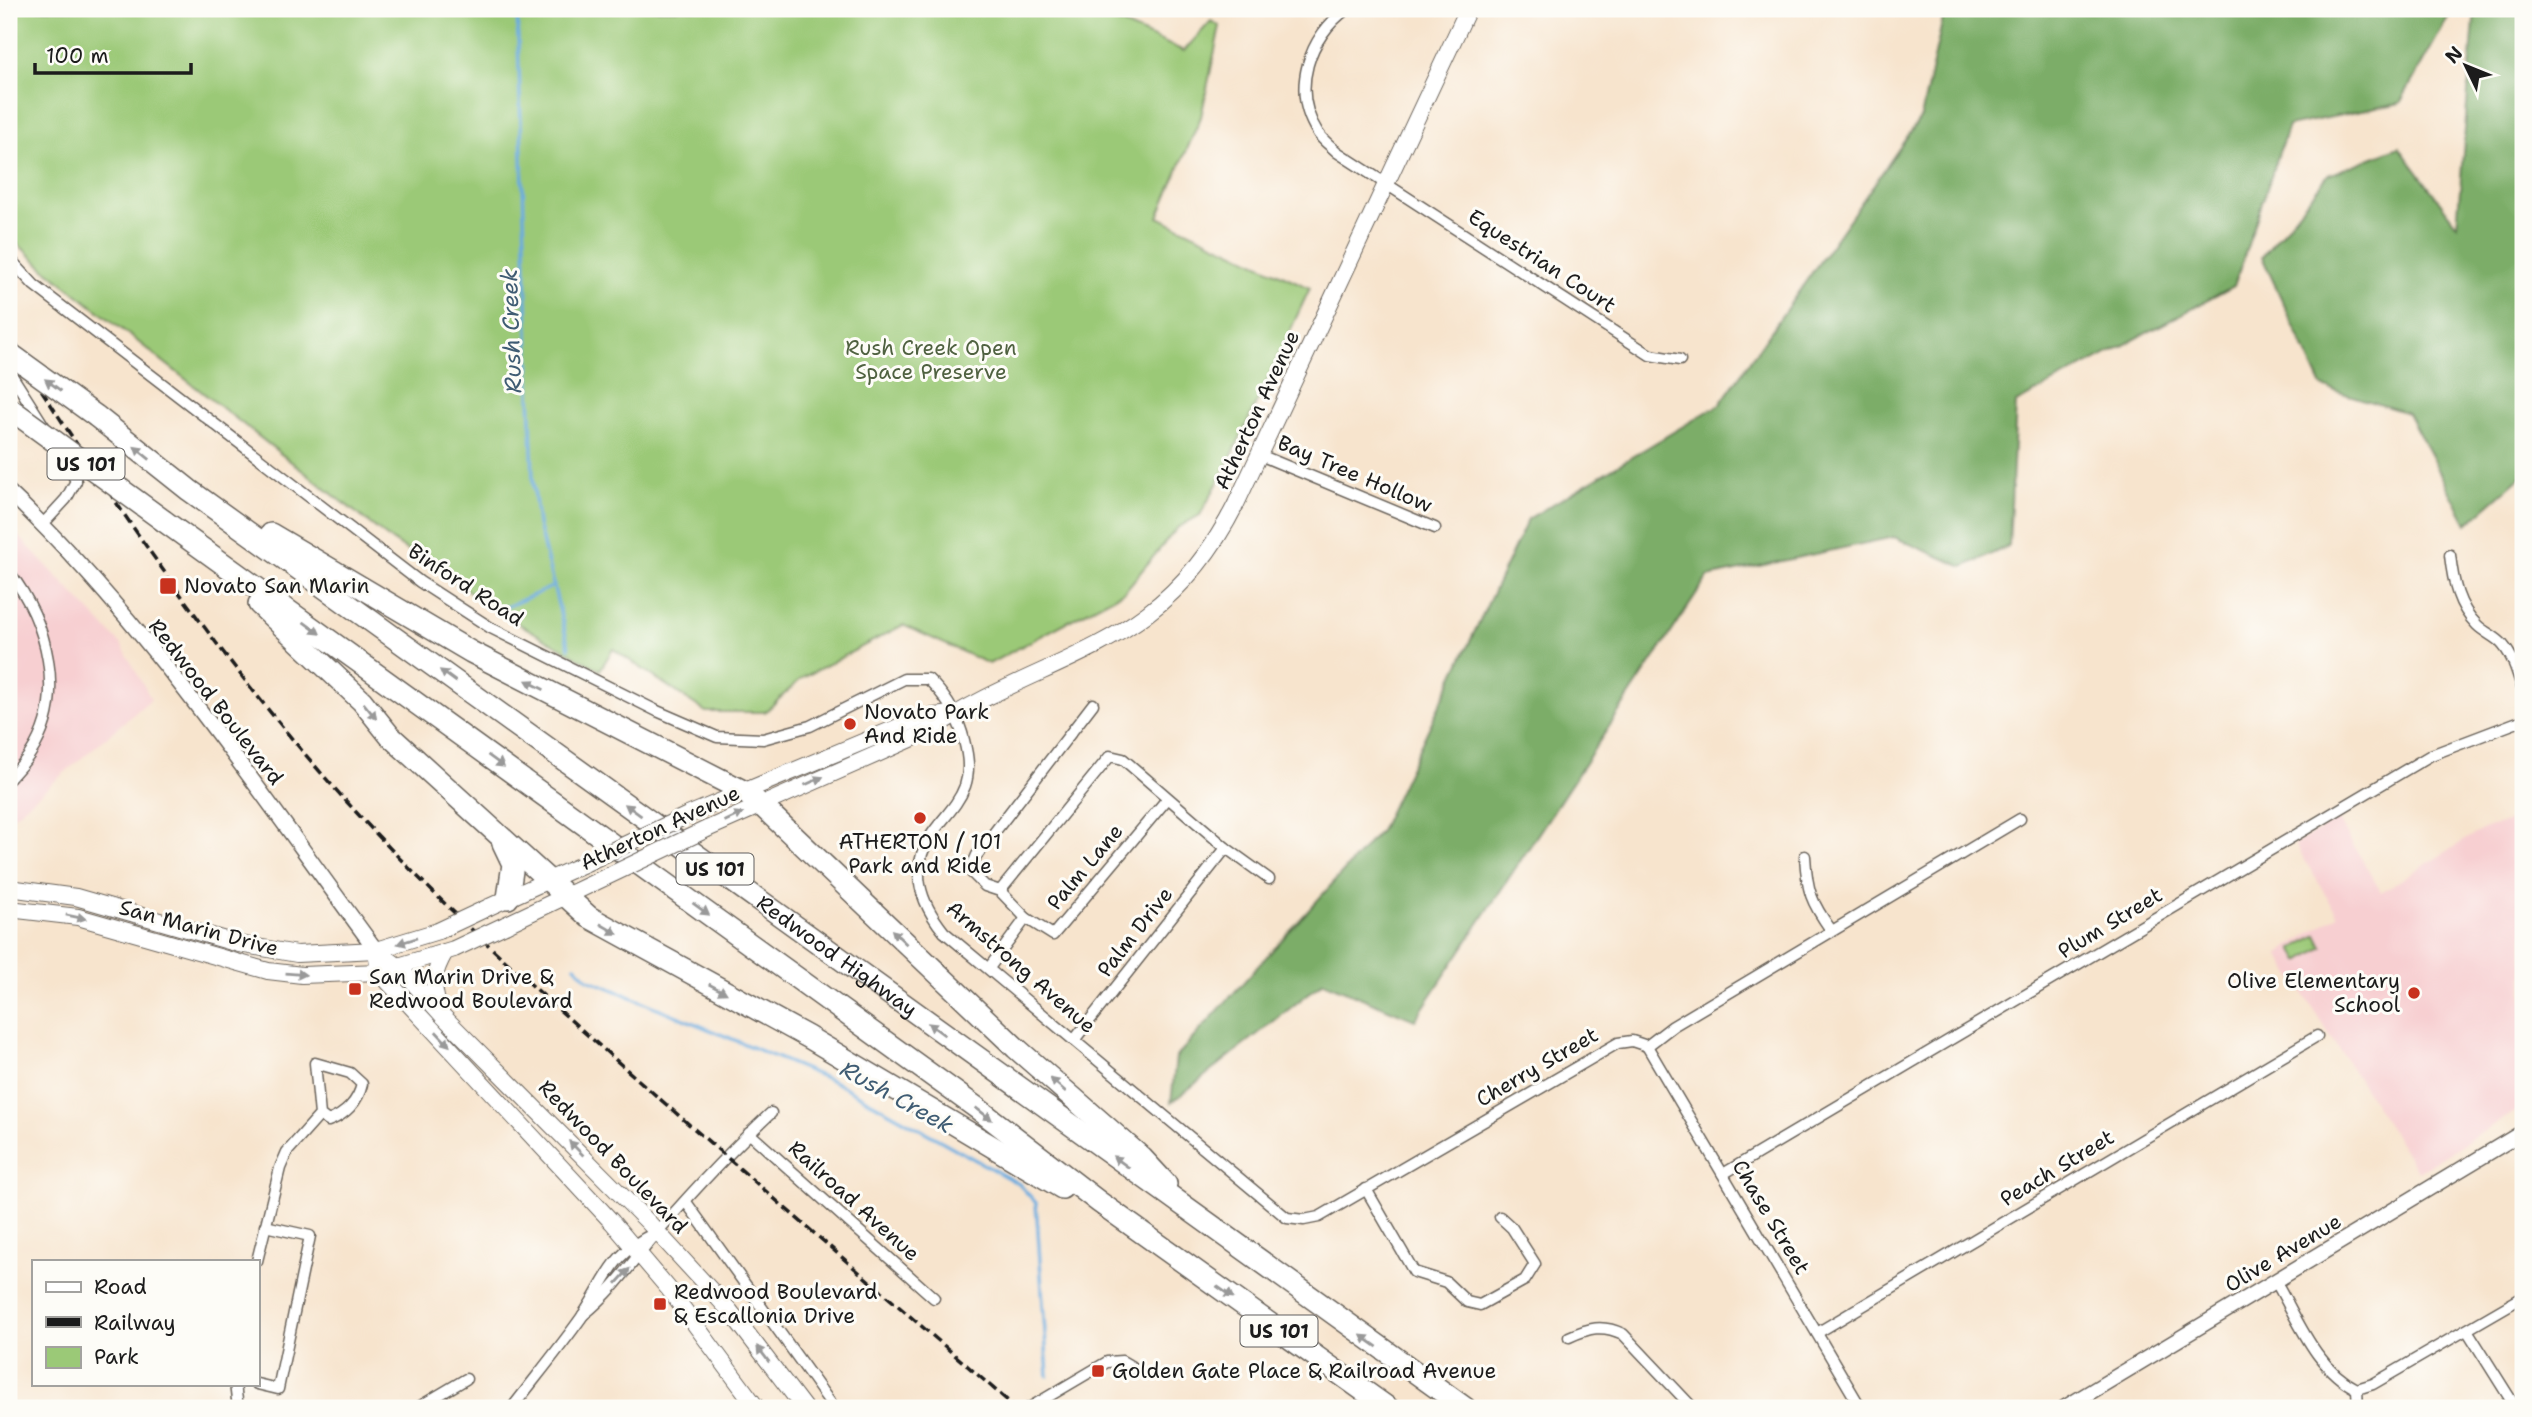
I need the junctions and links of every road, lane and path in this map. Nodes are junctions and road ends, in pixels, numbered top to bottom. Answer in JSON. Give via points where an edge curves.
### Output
{"nodes":[{"id":1,"x":1347,"y":9,"type":"edge"},
{"id":2,"x":1468,"y":9,"type":"edge"},
{"id":3,"x":1387,"y":183,"type":"junction"},
{"id":4,"x":9,"y":258,"type":"edge"},
{"id":5,"x":9,"y":353,"type":"edge"},
{"id":6,"x":1680,"y":360,"type":"dead end"},
{"id":7,"x":9,"y":371,"type":"edge"},
{"id":8,"x":9,"y":408,"type":"edge"},
{"id":9,"x":1260,"y":455,"type":"junction"},
{"id":10,"x":9,"y":492,"type":"edge"},
{"id":11,"x":234,"y":521,"type":"junction"},
{"id":12,"x":43,"y":524,"type":"junction"},
{"id":13,"x":1435,"y":528,"type":"dead end"},
{"id":14,"x":197,"y":545,"type":"junction"},
{"id":15,"x":2451,"y":555,"type":"dead end"},
{"id":16,"x":9,"y":572,"type":"edge"},
{"id":17,"x":2523,"y":690,"type":"edge"},
{"id":18,"x":1093,"y":704,"type":"dead end"},
{"id":19,"x":956,"y":713,"type":"junction"},
{"id":20,"x":2523,"y":720,"type":"edge"},
{"id":21,"x":9,"y":779,"type":"edge"},
{"id":22,"x":743,"y":791,"type":"junction"},
{"id":23,"x":1168,"y":798,"type":"junction"},
{"id":24,"x":761,"y":804,"type":"junction"},
{"id":25,"x":2020,"y":819,"type":"dead end"},
{"id":26,"x":500,"y":838,"type":"junction"},
{"id":27,"x":1226,"y":848,"type":"junction"},
{"id":28,"x":1805,"y":856,"type":"dead end"},
{"id":29,"x":1269,"y":879,"type":"dead end"},
{"id":30,"x":547,"y":880,"type":"junction"},
{"id":31,"x":9,"y":888,"type":"edge"},
{"id":32,"x":1000,"y":891,"type":"junction"},
{"id":33,"x":564,"y":896,"type":"junction"},
{"id":34,"x":499,"y":902,"type":"junction"},
{"id":35,"x":9,"y":909,"type":"edge"},
{"id":36,"x":1026,"y":918,"type":"junction"},
{"id":37,"x":1832,"y":930,"type":"junction"},
{"id":38,"x":376,"y":950,"type":"junction"},
{"id":39,"x":450,"y":950,"type":"junction"},
{"id":40,"x":399,"y":967,"type":"junction"},
{"id":41,"x":989,"y":968,"type":"junction"},
{"id":42,"x":379,"y":972,"type":"junction"},
{"id":43,"x":442,"y":1015,"type":"junction"},
{"id":44,"x":2317,"y":1036,"type":"dead end"},
{"id":45,"x":1074,"y":1039,"type":"junction"},
{"id":46,"x":1647,"y":1046,"type":"junction"},
{"id":47,"x":1158,"y":1111,"type":"joint"},
{"id":48,"x":771,"y":1113,"type":"dead end"},
{"id":49,"x":320,"y":1115,"type":"junction"},
{"id":50,"x":2523,"y":1132,"type":"edge"},
{"id":51,"x":749,"y":1133,"type":"junction"},
{"id":52,"x":1723,"y":1174,"type":"junction"},
{"id":53,"x":1366,"y":1189,"type":"junction"},
{"id":54,"x":686,"y":1202,"type":"junction"},
{"id":55,"x":1099,"y":1202,"type":"junction"},
{"id":56,"x":1196,"y":1216,"type":"junction"},
{"id":57,"x":1500,"y":1217,"type":"dead end"},
{"id":58,"x":265,"y":1226,"type":"junction"},
{"id":59,"x":657,"y":1232,"type":"junction"},
{"id":60,"x":636,"y":1250,"type":"junction"},
{"id":61,"x":257,"y":1260,"type":"edge"},
{"id":62,"x":2276,"y":1282,"type":"junction"},
{"id":63,"x":2523,"y":1297,"type":"edge"},
{"id":64,"x":934,"y":1298,"type":"dead end"},
{"id":65,"x":583,"y":1315,"type":"junction"},
{"id":66,"x":2467,"y":1330,"type":"junction"},
{"id":67,"x":1817,"y":1333,"type":"junction"},
{"id":68,"x":1569,"y":1337,"type":"dead end"},
{"id":69,"x":1134,"y":1368,"type":"dead end"},
{"id":70,"x":466,"y":1378,"type":"dead end"},
{"id":71,"x":259,"y":1384,"type":"edge"},
{"id":72,"x":235,"y":1386,"type":"edge"},
{"id":73,"x":2357,"y":1389,"type":"junction"},
{"id":74,"x":238,"y":1408,"type":"edge"},
{"id":75,"x":417,"y":1408,"type":"edge"},
{"id":76,"x":512,"y":1408,"type":"edge"},
{"id":77,"x":757,"y":1408,"type":"edge"},
{"id":78,"x":804,"y":1408,"type":"edge"},
{"id":79,"x":834,"y":1408,"type":"edge"},
{"id":80,"x":1029,"y":1408,"type":"edge"},
{"id":81,"x":1388,"y":1408,"type":"edge"},
{"id":82,"x":1465,"y":1408,"type":"edge"},
{"id":83,"x":1692,"y":1408,"type":"edge"},
{"id":84,"x":1861,"y":1408,"type":"edge"},
{"id":85,"x":2064,"y":1408,"type":"edge"},
{"id":86,"x":2358,"y":1408,"type":"edge"},
{"id":87,"x":2516,"y":1408,"type":"edge"}],
"edges":[{"from":1,"to":3,"type":"street","name":"Equestrian Court","via":[[1313,46],[1306,68],[1306,102],[1318,133],[1337,152]]},
{"from":2,"to":3,"type":"main road","name":"Atherton Avenue"},
{"from":3,"to":6,"type":"street","name":"Equestrian Court","via":[[1650,355]]},
{"from":3,"to":9,"type":"main road","name":"Atherton Avenue"},
{"from":4,"to":19,"type":"street","name":"Binford Road","via":[[34,285],[420,582],[491,628],[635,701],[717,737],[763,739],[810,726],[904,679],[917,678],[928,679]]},
{"from":11,"to":5,"type":"highway","name":"Redwood Highway","number":"US 101","one_way":true,"bridge":true},
{"from":7,"to":12,"type":"street","via":[[76,481]]},
{"from":8,"to":14,"type":"highway","name":"Redwood Highway","number":"US 101","bridge":true},
{"from":9,"to":13,"type":"street","name":"Bay Tree Hollow"},
{"from":9,"to":19,"type":"main road","name":"Atherton Avenue","via":[[1228,520],[1201,561],[1153,611],[1087,653]]},
{"from":10,"to":12,"type":"street","name":"Redwood Boulevard"},
{"from":22,"to":11,"type":"highway","one_way":true,"via":[[427,629],[278,536]]},
{"from":56,"to":11,"type":"highway","name":"Redwood Highway","number":"US 101","one_way":true},
{"from":12,"to":38,"type":"street","name":"Redwood Boulevard","via":[[186,694]]},
{"from":14,"to":26,"type":"highway","one_way":true},
{"from":14,"to":55,"type":"highway","name":"Redwood Highway","number":"US 101","one_way":true,"via":[[977,1108]]},
{"from":15,"to":17,"type":"street","via":[[2452,579],[2461,605],[2478,626],[2502,643]]},
{"from":16,"to":21,"type":"street","via":[[27,596],[51,677],[47,714],[31,753]]},
{"from":18,"to":32,"type":"street","name":"Palm Lane","via":[[977,855],[970,871],[985,886]]},
{"from":19,"to":22,"type":"main road","name":"Atherton Avenue","via":[[920,718]]},
{"from":24,"to":19,"type":"main road","name":"Atherton Avenue","one_way":true,"via":[[927,732]]},
{"from":19,"to":41,"type":"street","name":"Armstrong Avenue","via":[[967,749],[967,779],[956,806],[931,836],[920,859],[918,878],[921,896],[944,932]]},
{"from":20,"to":52,"type":"street","name":"Plum Street","via":[[2431,755]]},
{"from":22,"to":24,"type":"highway"},
{"from":22,"to":30,"type":"main road","name":"Atherton Avenue","bridge":true},
{"from":23,"to":27,"type":"street"},
{"from":23,"to":32,"type":"street","via":[[1123,760],[1110,756]]},
{"from":23,"to":36,"type":"street","name":"Palm Lane","via":[[1053,935]]},
{"from":33,"to":24,"type":"main road","name":"Atherton Avenue","one_way":true,"bridge":true},
{"from":56,"to":24,"type":"highway","one_way":true,"via":[[1142,1158],[1016,1048]]},
{"from":25,"to":37,"type":"street"},
{"from":26,"to":30,"type":"highway"},
{"from":26,"to":34,"type":"highway","via":[[513,864]]},
{"from":27,"to":29,"type":"street"},
{"from":27,"to":45,"type":"street","name":"Palm Drive"},
{"from":28,"to":37,"type":"street","via":[[1813,905]]},
{"from":30,"to":33,"type":"highway"},
{"from":30,"to":34,"type":"main road","name":"Atherton Avenue"},
{"from":31,"to":38,"type":"main road","name":"San Marin Drive","via":[[76,897],[272,951],[326,955]]},
{"from":32,"to":36,"type":"street","name":"Palm Lane"},
{"from":33,"to":39,"type":"main road","name":"Atherton Avenue","bridge":true},
{"from":33,"to":55,"type":"highway","one_way":true,"via":[[589,917],[808,1037],[1056,1186]]},
{"from":34,"to":38,"type":"main road","name":"Atherton Avenue","one_way":true,"bridge":true,"via":[[438,931]]},
{"from":35,"to":42,"type":"main road","name":"San Marin Drive","one_way":true,"via":[[78,917],[268,971],[332,976]]},
{"from":36,"to":41,"type":"street"},
{"from":37,"to":46,"type":"street"},
{"from":38,"to":40,"type":"main road","name":"Redwood Boulevard"},
{"from":38,"to":42,"type":"main road","name":"Redwood Boulevard"},
{"from":39,"to":40,"type":"main road","name":"Atherton Avenue"},
{"from":39,"to":43,"type":"main road","via":[[432,975]]},
{"from":40,"to":42,"type":"main road","name":"Atherton Avenue"},
{"from":40,"to":43,"type":"main road","name":"Redwood Boulevard"},
{"from":41,"to":45,"type":"street","name":"Armstrong Avenue"},
{"from":42,"to":60,"type":"main road","name":"Redwood Boulevard","one_way":true},
{"from":59,"to":43,"type":"main road","name":"Redwood Boulevard","one_way":true},
{"from":44,"to":67,"type":"street","name":"Peach Street"},
{"from":45,"to":47,"type":"street","name":"Armstrong Avenue"},
{"from":46,"to":52,"type":"street","name":"Chase Street"},
{"from":46,"to":53,"type":"street","name":"Cherry Street","via":[[1618,1042]]},
{"from":47,"to":53,"type":"street","name":"Cherry Street","via":[[1287,1217],[1319,1217]]},
{"from":48,"to":51,"type":"street"},
{"from":49,"to":49,"type":"street","via":[[319,1102],[315,1063],[350,1073],[362,1084],[359,1096],[340,1117],[328,1121]]},
{"from":49,"to":58,"type":"street","via":[[287,1152]]},
{"from":50,"to":62,"type":"street","name":"Olive Avenue"},
{"from":51,"to":54,"type":"street"},
{"from":51,"to":64,"type":"street","name":"Railroad Avenue"},
{"from":52,"to":67,"type":"street","name":"Chase Street"},
{"from":53,"to":57,"type":"street","via":[[1414,1272],[1446,1282],[1467,1302],[1480,1305],[1525,1280],[1535,1264],[1513,1228]]},
{"from":54,"to":59,"type":"street"},
{"from":54,"to":79,"type":"street"},
{"from":55,"to":81,"type":"highway","name":"Redwood Highway","number":"US 101","one_way":true},
{"from":82,"to":56,"type":"highway","name":"Redwood Highway","number":"US 101","one_way":true},
{"from":58,"to":61,"type":"street"},
{"from":58,"to":71,"type":"street","via":[[310,1236],[278,1389]]},
{"from":59,"to":60,"type":"street"},
{"from":78,"to":59,"type":"main road","name":"Redwood Boulevard","one_way":true,"via":[[730,1311]]},
{"from":65,"to":60,"type":"street","one_way":true,"via":[[601,1300]]},
{"from":60,"to":65,"type":"street","via":[[594,1292]]},
{"from":60,"to":77,"type":"main road","name":"Redwood Boulevard"},
{"from":62,"to":73,"type":"street","via":[[2320,1358],[2334,1376]]},
{"from":62,"to":85,"type":"street","name":"Olive Avenue"},
{"from":63,"to":66,"type":"street"},
{"from":65,"to":76,"type":"street"},
{"from":66,"to":73,"type":"street","via":[[2374,1384]]},
{"from":66,"to":87,"type":"street"},
{"from":67,"to":84,"type":"street","name":"Chase Street"},
{"from":68,"to":83,"type":"street","via":[[1590,1327],[1609,1327],[1623,1334]]},
{"from":69,"to":80,"type":"street","via":[[1122,1361],[1107,1362]]},
{"from":70,"to":75,"type":"street"},
{"from":72,"to":74,"type":"street"},
{"from":73,"to":86,"type":"street"}]}
